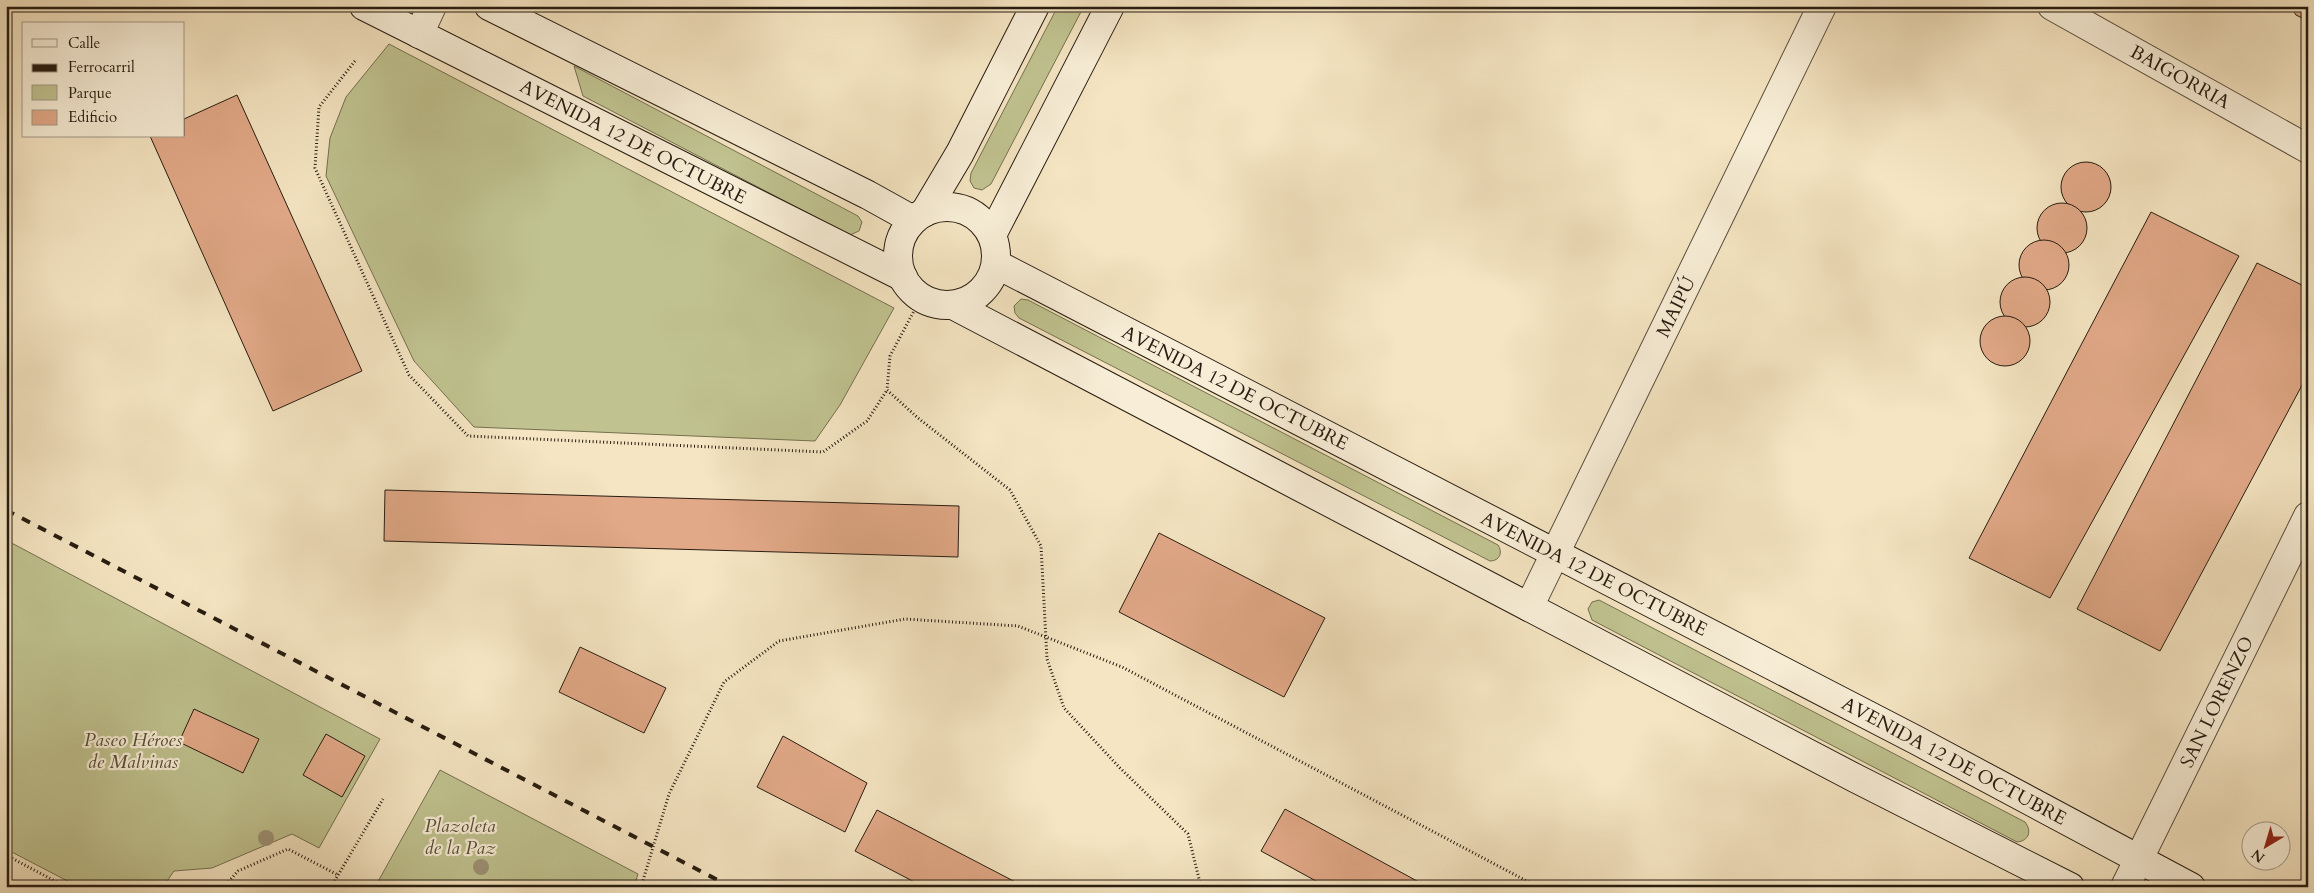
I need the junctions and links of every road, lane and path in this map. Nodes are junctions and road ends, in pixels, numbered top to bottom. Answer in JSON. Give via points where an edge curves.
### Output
{"nodes":[{"id":1,"x":364,"y":6,"type":"edge"},
{"id":2,"x":432,"y":6,"type":"edge"},
{"id":3,"x":489,"y":6,"type":"edge"},
{"id":4,"x":1035,"y":6,"type":"edge"},
{"id":5,"x":1110,"y":6,"type":"edge"},
{"id":6,"x":1822,"y":6,"type":"edge"},
{"id":7,"x":2052,"y":6,"type":"edge"},
{"id":8,"x":418,"y":34,"type":"junction"},
{"id":9,"x":355,"y":61,"type":"dead end"},
{"id":10,"x":2308,"y":149,"type":"edge"},
{"id":11,"x":919,"y":216,"type":"junction"},
{"id":12,"x":992,"y":235,"type":"junction"},
{"id":13,"x":996,"y":264,"type":"junction"},
{"id":14,"x":903,"y":277,"type":"junction"},
{"id":15,"x":922,"y":298,"type":"junction"},
{"id":16,"x":953,"y":305,"type":"junction"},
{"id":17,"x":887,"y":390,"type":"junction"},
{"id":18,"x":2308,"y":516,"type":"edge"},
{"id":19,"x":1556,"y":554,"type":"junction"},
{"id":20,"x":1529,"y":607,"type":"junction"},
{"id":21,"x":1046,"y":637,"type":"junction"},
{"id":22,"x":383,"y":799,"type":"dead end"},
{"id":23,"x":6,"y":855,"type":"edge"},
{"id":24,"x":2140,"y":860,"type":"junction"},
{"id":25,"x":338,"y":875,"type":"junction"},
{"id":26,"x":66,"y":887,"type":"edge"},
{"id":27,"x":224,"y":887,"type":"edge"},
{"id":28,"x":331,"y":887,"type":"edge"},
{"id":29,"x":641,"y":887,"type":"edge"},
{"id":30,"x":1201,"y":887,"type":"edge"},
{"id":31,"x":1538,"y":887,"type":"edge"},
{"id":32,"x":2070,"y":887,"type":"edge"},
{"id":33,"x":2125,"y":887,"type":"edge"},
{"id":34,"x":2191,"y":887,"type":"edge"}],
"edges":[{"from":1,"to":8,"type":"main road","name":"AVENIDA 12 DE OCTUBRE"},
{"from":2,"to":8,"type":"main road"},
{"from":3,"to":11,"type":"main road","via":[[868,195]]},
{"from":4,"to":11,"type":"main road","via":[[960,152]]},
{"from":5,"to":12,"type":"main road"},
{"from":6,"to":19,"type":"main road","name":"MAIPÚ"},
{"from":7,"to":10,"type":"main road","name":"BAIGORRIA"},
{"from":8,"to":14,"type":"main road","name":"AVENIDA 12 DE OCTUBRE"},
{"from":9,"to":17,"type":"path","via":[[319,107],[314,168],[409,375],[468,436],[823,452],[867,421]]},
{"from":11,"to":12,"type":"main road","via":[[936,208],[952,206],[968,211],[982,221]]},
{"from":11,"to":14,"type":"main road","via":[[901,237],[897,253]]},
{"from":12,"to":13,"type":"main road"},
{"from":13,"to":16,"type":"main road","via":[[989,282],[978,294],[964,303]]},
{"from":13,"to":19,"type":"main road","name":"AVENIDA 12 DE OCTUBRE"},
{"from":14,"to":15,"type":"main road"},
{"from":15,"to":16,"type":"main road","via":[[932,303]]},
{"from":15,"to":17,"type":"path","via":[[890,356]]},
{"from":16,"to":20,"type":"main road"},
{"from":17,"to":21,"type":"path","via":[[1010,490],[1041,546]]},
{"from":18,"to":24,"type":"main road","name":"SAN LORENZO"},
{"from":19,"to":20,"type":"main road","name":"MAIPÚ"},
{"from":19,"to":24,"type":"main road","name":"AVENIDA 12 DE OCTUBRE"},
{"from":20,"to":32,"type":"main road"},
{"from":21,"to":29,"type":"path","via":[[1018,626],[905,618],[779,641],[724,682],[669,794]]},
{"from":21,"to":30,"type":"path","via":[[1047,659],[1064,708],[1188,834]]},
{"from":21,"to":31,"type":"path","via":[[1122,667]]},
{"from":22,"to":25,"type":"path"},
{"from":23,"to":26,"type":"path"},
{"from":24,"to":33,"type":"main road","name":"SAN LORENZO"},
{"from":24,"to":34,"type":"main road","name":"AVENIDA 12 DE OCTUBRE"},
{"from":25,"to":27,"type":"path","via":[[288,849],[238,871]]},
{"from":25,"to":28,"type":"path"}]}
